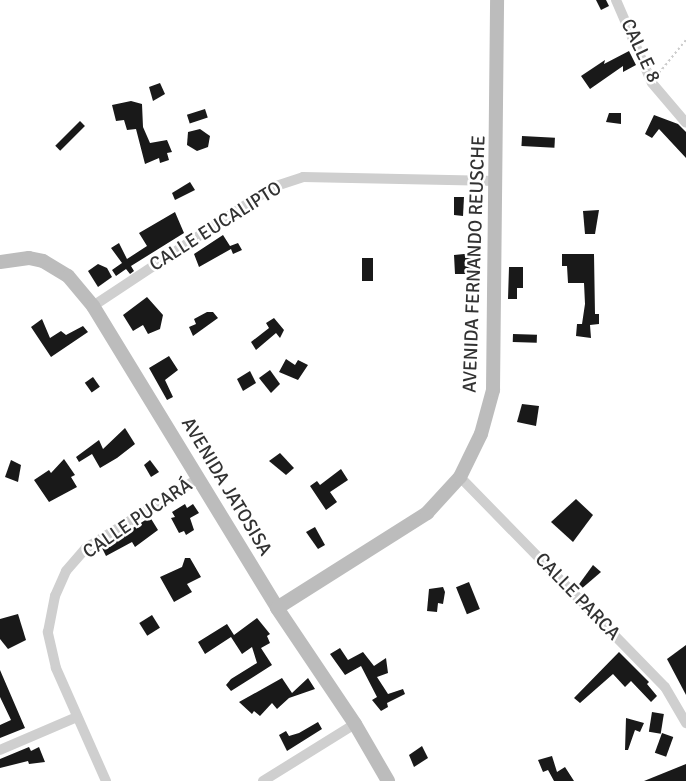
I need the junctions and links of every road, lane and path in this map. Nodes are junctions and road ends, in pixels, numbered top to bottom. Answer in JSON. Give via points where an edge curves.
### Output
{"nodes":[{"id":1,"x":497,"y":0,"type":"edge"},
{"id":2,"x":616,"y":0,"type":"edge"},
{"id":3,"x":686,"y":40,"type":"edge"},
{"id":4,"x":652,"y":83,"type":"junction"},
{"id":5,"x":686,"y":124,"type":"edge"},
{"id":6,"x":497,"y":181,"type":"junction"},
{"id":7,"x":0,"y":262,"type":"edge"},
{"id":8,"x":94,"y":306,"type":"junction"},
{"id":9,"x":460,"y":477,"type":"junction"},
{"id":10,"x":199,"y":478,"type":"junction"},
{"id":11,"x":278,"y":608,"type":"junction"},
{"id":12,"x":77,"y":717,"type":"junction"},
{"id":13,"x":686,"y":723,"type":"edge"},
{"id":14,"x":355,"y":724,"type":"junction"},
{"id":15,"x":0,"y":750,"type":"edge"},
{"id":16,"x":106,"y":781,"type":"edge"},
{"id":17,"x":263,"y":781,"type":"edge"},
{"id":18,"x":388,"y":781,"type":"edge"}],
"edges":[{"from":1,"to":6,"type":"street","name":"AVENIDA FERNANDO REUSCHE"},
{"from":2,"to":4,"type":"street","name":"CALLE 8"},
{"from":3,"to":4,"type":"path"},
{"from":4,"to":5,"type":"street","name":"CALLE 8"},
{"from":6,"to":8,"type":"street","name":"CALLE EUCALIPTO","via":[[303,177],[272,187]]},
{"from":6,"to":9,"type":"street","name":"AVENIDA FERNANDO REUSCHE","via":[[493,390],[481,434]]},
{"from":7,"to":8,"type":"street","name":"AVENIDA JATOSISA","via":[[29,258],[43,261],[68,276]]},
{"from":8,"to":10,"type":"street","name":"AVENIDA JATOSISA"},
{"from":9,"to":11,"type":"street","name":"AVENIDA FERNANDO REUSCHE","via":[[427,513]]},
{"from":9,"to":13,"type":"street","name":"CALLE PARCA","via":[[664,687]]},
{"from":10,"to":11,"type":"street","name":"AVENIDA JATOSISA"},
{"from":10,"to":12,"type":"street","name":"CALLE PUCARÁ","via":[[86,548],[66,571],[55,596],[48,632],[56,668]]},
{"from":11,"to":14,"type":"street","name":"AVENIDA JATOSISA"},
{"from":12,"to":15,"type":"street"},
{"from":12,"to":16,"type":"street","name":"CALLE PUCARÁ"},
{"from":14,"to":17,"type":"street"},
{"from":14,"to":18,"type":"street","name":"AVENIDA JATOSISA"}]}
